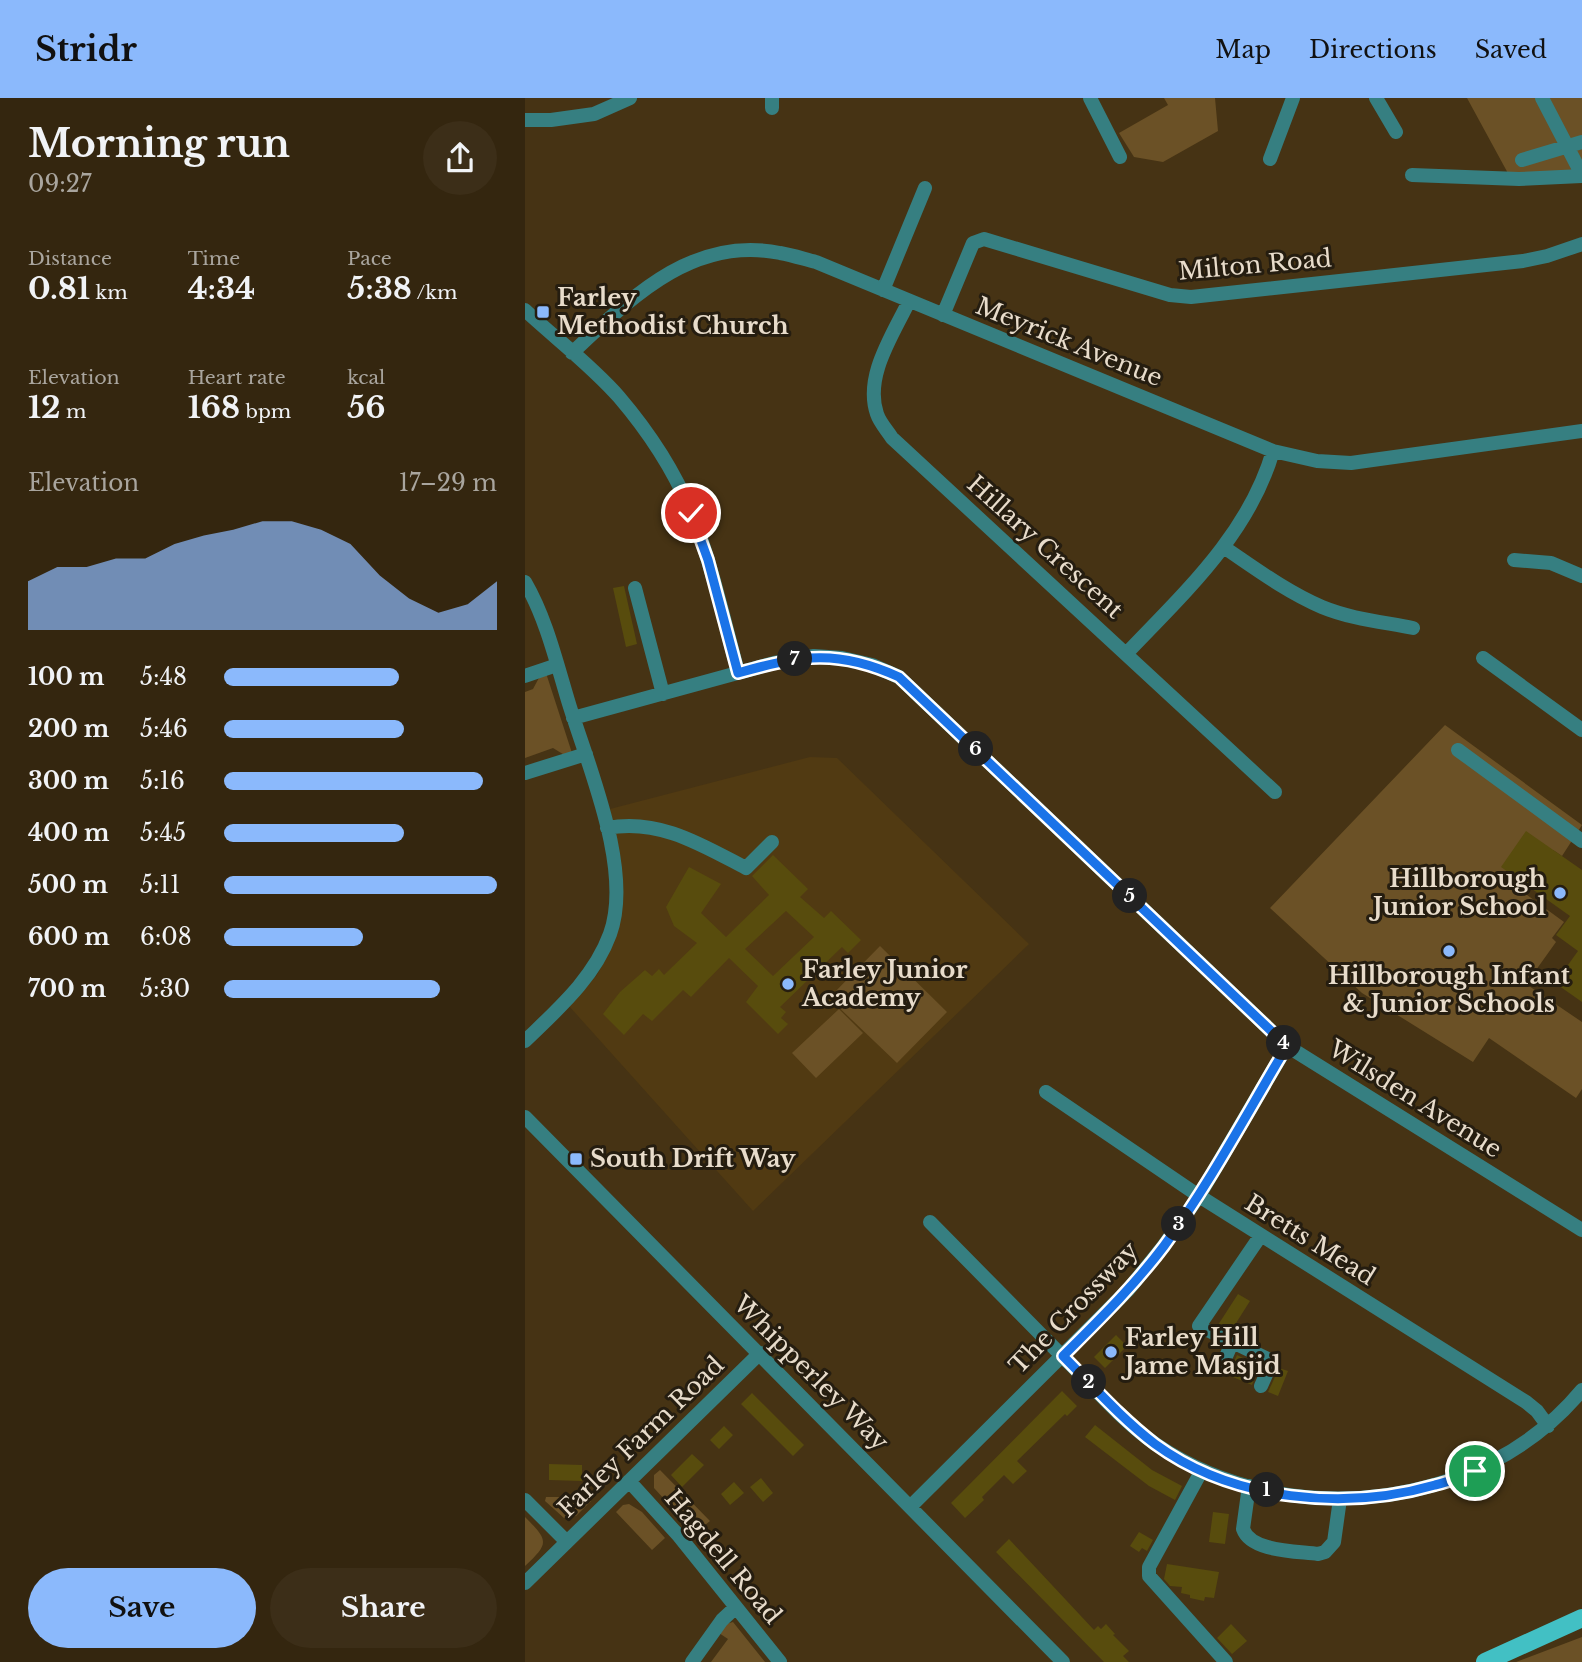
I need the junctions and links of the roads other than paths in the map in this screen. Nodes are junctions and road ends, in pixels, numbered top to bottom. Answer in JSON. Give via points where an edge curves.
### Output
{"nodes":[{"id":1,"x":630,"y":98,"type":"edge"},
{"id":2,"x":1090,"y":98,"type":"edge"},
{"id":3,"x":1293,"y":98,"type":"edge"},
{"id":4,"x":1376,"y":98,"type":"edge"},
{"id":5,"x":1542,"y":98,"type":"edge"},
{"id":6,"x":525,"y":120,"type":"edge"},
{"id":7,"x":1397,"y":132,"type":"dead end"},
{"id":8,"x":1575,"y":144,"type":"edge"},
{"id":9,"x":1120,"y":157,"type":"dead end"},
{"id":10,"x":1270,"y":159,"type":"dead end"},
{"id":11,"x":1522,"y":160,"type":"dead end"},
{"id":12,"x":1581,"y":174,"type":"edge"},
{"id":13,"x":1412,"y":176,"type":"dead end"},
{"id":14,"x":925,"y":188,"type":"dead end"},
{"id":15,"x":1582,"y":244,"type":"edge"},
{"id":16,"x":883,"y":290,"type":"junction"},
{"id":17,"x":909,"y":301,"type":"junction"},
{"id":18,"x":525,"y":310,"type":"edge"},
{"id":19,"x":943,"y":315,"type":"junction"},
{"id":20,"x":572,"y":353,"type":"junction"},
{"id":21,"x":1582,"y":431,"type":"edge"},
{"id":22,"x":1273,"y":451,"type":"junction"},
{"id":23,"x":1225,"y":548,"type":"junction"},
{"id":24,"x":1514,"y":560,"type":"dead end"},
{"id":25,"x":1578,"y":575,"type":"edge"},
{"id":26,"x":525,"y":582,"type":"edge"},
{"id":27,"x":635,"y":588,"type":"dead end"},
{"id":28,"x":1413,"y":628,"type":"dead end"},
{"id":29,"x":1127,"y":653,"type":"junction"},
{"id":30,"x":1483,"y":658,"type":"dead end"},
{"id":31,"x":557,"y":665,"type":"junction"},
{"id":32,"x":738,"y":673,"type":"junction"},
{"id":33,"x":525,"y":676,"type":"edge"},
{"id":34,"x":663,"y":694,"type":"junction"},
{"id":35,"x":573,"y":718,"type":"junction"},
{"id":36,"x":1582,"y":730,"type":"edge"},
{"id":37,"x":1458,"y":750,"type":"dead end"},
{"id":38,"x":586,"y":754,"type":"junction"},
{"id":39,"x":525,"y":773,"type":"edge"},
{"id":40,"x":1275,"y":792,"type":"dead end"},
{"id":41,"x":607,"y":828,"type":"junction"},
{"id":42,"x":1582,"y":841,"type":"edge"},
{"id":43,"x":772,"y":842,"type":"dead end"},
{"id":44,"x":525,"y":1041,"type":"edge"},
{"id":45,"x":1287,"y":1046,"type":"junction"},
{"id":46,"x":1046,"y":1092,"type":"dead end"},
{"id":47,"x":525,"y":1117,"type":"edge"},
{"id":48,"x":1199,"y":1196,"type":"junction"},
{"id":49,"x":930,"y":1222,"type":"dead end"},
{"id":50,"x":1582,"y":1230,"type":"edge"},
{"id":51,"x":1261,"y":1235,"type":"junction"},
{"id":52,"x":1232,"y":1343,"type":"junction"},
{"id":53,"x":760,"y":1353,"type":"junction"},
{"id":54,"x":1063,"y":1356,"type":"junction"},
{"id":55,"x":1220,"y":1370,"type":"dead end"},
{"id":56,"x":1261,"y":1386,"type":"dead end"},
{"id":57,"x":1582,"y":1390,"type":"edge"},
{"id":58,"x":1548,"y":1426,"type":"junction"},
{"id":59,"x":1202,"y":1470,"type":"junction"},
{"id":60,"x":629,"y":1481,"type":"junction"},
{"id":61,"x":1249,"y":1486,"type":"junction"},
{"id":62,"x":1340,"y":1499,"type":"junction"},
{"id":63,"x":525,"y":1500,"type":"edge"},
{"id":64,"x":910,"y":1507,"type":"junction"},
{"id":65,"x":567,"y":1542,"type":"junction"},
{"id":66,"x":525,"y":1583,"type":"edge"},
{"id":67,"x":736,"y":1607,"type":"junction"},
{"id":68,"x":1582,"y":1618,"type":"edge"},
{"id":69,"x":692,"y":1662,"type":"edge"},
{"id":70,"x":780,"y":1662,"type":"edge"},
{"id":71,"x":1063,"y":1662,"type":"edge"},
{"id":72,"x":1226,"y":1662,"type":"edge"},
{"id":73,"x":1485,"y":1662,"type":"edge"}],
"edges":[{"from":1,"to":6,"type":"street","via":[[594,114]]},
{"from":2,"to":9,"type":"street"},
{"from":3,"to":10,"type":"street"},
{"from":4,"to":7,"type":"street"},
{"from":5,"to":8,"type":"street"},
{"from":8,"to":11,"type":"street"},
{"from":8,"to":12,"type":"street"},
{"from":12,"to":13,"type":"street","via":[[1519,179]]},
{"from":14,"to":16,"type":"street"},
{"from":15,"to":19,"type":"street","name":"Milton Road","via":[[1523,261],[1191,297],[1170,295],[984,239],[973,243]]},
{"from":16,"to":17,"type":"street","name":"Meyrick Avenue"},
{"from":16,"to":20,"type":"street","name":"Meyrick Avenue","via":[[816,262],[778,252],[717,254],[693,261],[632,297]]},
{"from":17,"to":19,"type":"street","name":"Meyrick Avenue"},
{"from":17,"to":29,"type":"street","name":"Hillary Crescent","via":[[877,370],[878,418],[892,438]]},
{"from":18,"to":20,"type":"street"},
{"from":19,"to":22,"type":"street","name":"Meyrick Avenue"},
{"from":20,"to":32,"type":"street","via":[[617,395],[666,463],[704,548]]},
{"from":21,"to":22,"type":"street","name":"Meyrick Avenue","via":[[1351,463]]},
{"from":22,"to":23,"type":"street","via":[[1266,474]]},
{"from":23,"to":28,"type":"street","via":[[1323,608]]},
{"from":23,"to":29,"type":"street"},
{"from":24,"to":25,"type":"street","via":[[1551,563]]},
{"from":26,"to":31,"type":"street"},
{"from":27,"to":34,"type":"street"},
{"from":29,"to":40,"type":"street","name":"Hillary Crescent"},
{"from":30,"to":36,"type":"street"},
{"from":31,"to":33,"type":"street"},
{"from":31,"to":35,"type":"street"},
{"from":32,"to":34,"type":"street","name":"Wilsden Avenue"},
{"from":32,"to":45,"type":"street","name":"Wilsden Avenue","via":[[814,656],[872,665],[899,677]]},
{"from":34,"to":35,"type":"street","name":"Wilsden Avenue"},
{"from":35,"to":38,"type":"street"},
{"from":37,"to":42,"type":"street"},
{"from":38,"to":39,"type":"street"},
{"from":38,"to":41,"type":"street"},
{"from":41,"to":43,"type":"street","via":[[630,825],[679,834],[746,869]]},
{"from":41,"to":44,"type":"street","via":[[619,925],[589,974]]},
{"from":45,"to":48,"type":"street","name":"The Crossway"},
{"from":45,"to":50,"type":"street","name":"Wilsden Avenue"},
{"from":46,"to":48,"type":"street","name":"Bretts Mead"},
{"from":47,"to":53,"type":"street","name":"Whipperley Way"},
{"from":48,"to":51,"type":"street","name":"Bretts Mead"},
{"from":48,"to":54,"type":"street","name":"The Crossway","via":[[1128,1290]]},
{"from":49,"to":54,"type":"street"},
{"from":51,"to":52,"type":"street","via":[[1199,1326]]},
{"from":51,"to":58,"type":"street","name":"Bretts Mead","via":[[1526,1402]]},
{"from":52,"to":55,"type":"street"},
{"from":52,"to":56,"type":"street","via":[[1272,1361]]},
{"from":53,"to":60,"type":"street","name":"Farley Farm Road"},
{"from":53,"to":64,"type":"street","name":"Whipperley Way"},
{"from":54,"to":59,"type":"street","via":[[1157,1445]]},
{"from":54,"to":64,"type":"street","name":"The Crossway"},
{"from":57,"to":58,"type":"street"},
{"from":58,"to":62,"type":"street","via":[[1500,1458],[1436,1485]]},
{"from":59,"to":61,"type":"street"},
{"from":59,"to":72,"type":"street","via":[[1149,1567],[1149,1576]]},
{"from":60,"to":65,"type":"street","name":"Farley Farm Road"},
{"from":60,"to":67,"type":"street","name":"Hagdell Road"},
{"from":61,"to":62,"type":"street"},
{"from":61,"to":62,"type":"street","via":[[1243,1529],[1258,1545],[1325,1552],[1334,1542]]},
{"from":63,"to":65,"type":"street"},
{"from":64,"to":71,"type":"street","name":"Whipperley Way"},
{"from":65,"to":66,"type":"street","name":"Farley Farm Road"},
{"from":67,"to":69,"type":"street"},
{"from":67,"to":70,"type":"street","name":"Hagdell Road"},
{"from":68,"to":73,"type":"main road"}]}
